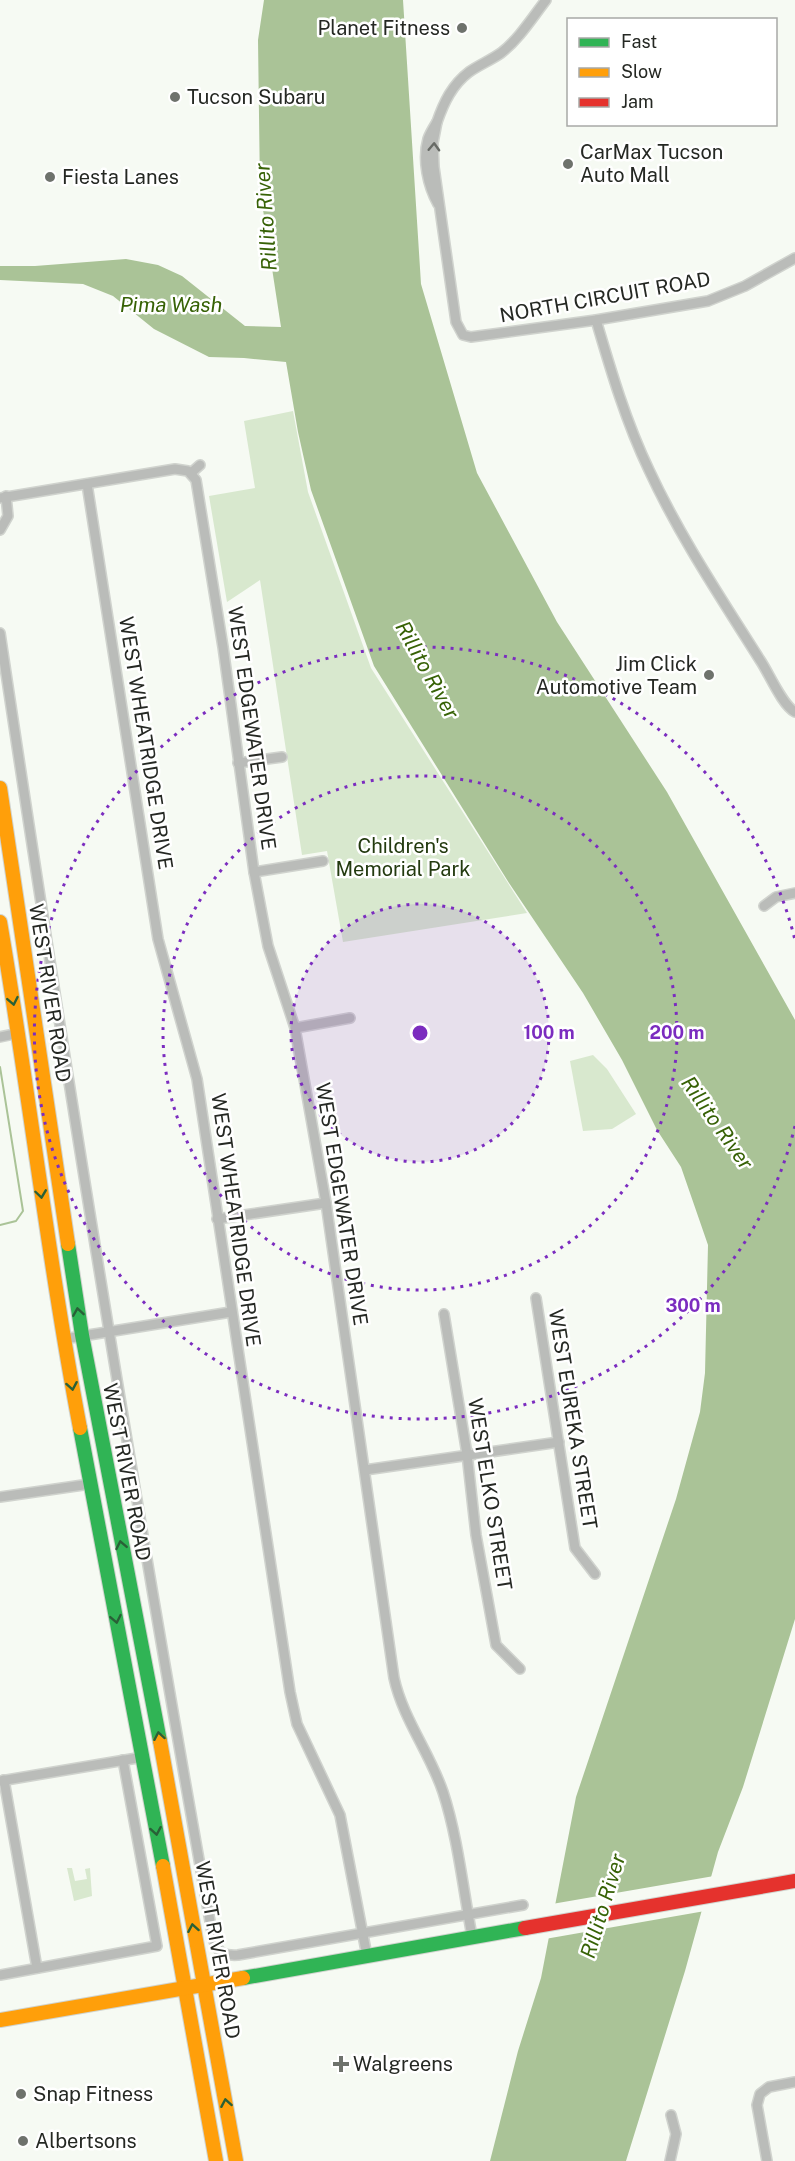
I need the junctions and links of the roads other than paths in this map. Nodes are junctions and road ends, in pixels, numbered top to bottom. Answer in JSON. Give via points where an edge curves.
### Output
{"nodes":[{"id":1,"x":546,"y":0,"type":"edge"},
{"id":2,"x":795,"y":258,"type":"edge"},
{"id":3,"x":596,"y":320,"type":"junction"},
{"id":4,"x":200,"y":465,"type":"dead end"},
{"id":5,"x":190,"y":473,"type":"junction"},
{"id":6,"x":87,"y":484,"type":"junction"},
{"id":7,"x":3,"y":497,"type":"edge"},
{"id":8,"x":0,"y":530,"type":"edge"},
{"id":9,"x":0,"y":633,"type":"edge"},
{"id":10,"x":795,"y":712,"type":"edge"},
{"id":11,"x":282,"y":757,"type":"dead end"},
{"id":12,"x":238,"y":763,"type":"junction"},
{"id":13,"x":0,"y":788,"type":"edge"},
{"id":14,"x":323,"y":861,"type":"dead end"},
{"id":15,"x":254,"y":872,"type":"junction"},
{"id":16,"x":795,"y":893,"type":"edge"},
{"id":17,"x":764,"y":906,"type":"dead end"},
{"id":18,"x":0,"y":922,"type":"edge"},
{"id":19,"x":350,"y":1018,"type":"dead end"},
{"id":20,"x":295,"y":1028,"type":"junction"},
{"id":21,"x":19,"y":1033,"type":"junction"},
{"id":22,"x":0,"y":1037,"type":"edge"},
{"id":23,"x":326,"y":1203,"type":"junction"},
{"id":24,"x":217,"y":1219,"type":"junction"},
{"id":25,"x":536,"y":1298,"type":"dead end"},
{"id":26,"x":231,"y":1312,"type":"junction"},
{"id":27,"x":444,"y":1314,"type":"dead end"},
{"id":28,"x":110,"y":1330,"type":"junction"},
{"id":29,"x":82,"y":1335,"type":"junction"},
{"id":30,"x":64,"y":1339,"type":"junction"},
{"id":31,"x":559,"y":1442,"type":"junction"},
{"id":32,"x":467,"y":1454,"type":"junction"},
{"id":33,"x":365,"y":1470,"type":"junction"},
{"id":34,"x":90,"y":1484,"type":"junction"},
{"id":35,"x":0,"y":1497,"type":"edge"},
{"id":36,"x":595,"y":1574,"type":"dead end"},
{"id":37,"x":520,"y":1669,"type":"dead end"},
{"id":38,"x":143,"y":1757,"type":"junction"},
{"id":39,"x":123,"y":1760,"type":"junction"},
{"id":40,"x":2,"y":1780,"type":"edge"},
{"id":41,"x":795,"y":1881,"type":"edge"},
{"id":42,"x":523,"y":1905,"type":"dead end"},
{"id":43,"x":468,"y":1915,"type":"junction"},
{"id":44,"x":364,"y":1933,"type":"junction"},
{"id":45,"x":472,"y":1936,"type":"junction"},
{"id":46,"x":367,"y":1956,"type":"junction"},
{"id":47,"x":37,"y":1968,"type":"junction"},
{"id":48,"x":0,"y":1975,"type":"edge"},
{"id":49,"x":204,"y":1985,"type":"junction"},
{"id":50,"x":185,"y":1989,"type":"junction"},
{"id":51,"x":0,"y":2020,"type":"edge"},
{"id":52,"x":795,"y":2082,"type":"edge"},
{"id":53,"x":671,"y":2115,"type":"dead end"},
{"id":54,"x":216,"y":2161,"type":"edge"},
{"id":55,"x":236,"y":2161,"type":"edge"},
{"id":56,"x":670,"y":2161,"type":"edge"},
{"id":57,"x":767,"y":2161,"type":"edge"}],
"edges":[{"from":1,"to":3,"type":"street","name":"NORTH CIRCUIT ROAD","via":[[501,53],[468,72],[453,87],[437,122],[434,166],[456,322],[463,335],[471,337]]},
{"from":2,"to":3,"type":"street","name":"NORTH CIRCUIT ROAD","via":[[708,301]]},
{"from":3,"to":10,"type":"street","via":[[615,386],[649,470],[699,564],[786,705]]},
{"from":4,"to":5,"type":"street"},
{"from":5,"to":6,"type":"street","via":[[175,469]]},
{"from":5,"to":12,"type":"street","name":"WEST EDGEWATER DRIVE","via":[[199,490]]},
{"from":6,"to":7,"type":"street"},
{"from":6,"to":24,"type":"street","name":"WEST WHEATRIDGE DRIVE","via":[[158,939],[197,1079]]},
{"from":7,"to":8,"type":"street","via":[[8,516]]},
{"from":9,"to":28,"type":"street"},
{"from":11,"to":12,"type":"street"},
{"from":12,"to":15,"type":"street","name":"WEST EDGEWATER DRIVE"},
{"from":29,"to":13,"type":"main road","name":"WEST RIVER ROAD","one_way":true},
{"from":14,"to":15,"type":"street"},
{"from":15,"to":20,"type":"street","name":"WEST EDGEWATER DRIVE","via":[[268,946]]},
{"from":16,"to":17,"type":"street","via":[[776,897]]},
{"from":18,"to":21,"type":"main road","name":"WEST RIVER ROAD","one_way":true},
{"from":19,"to":20,"type":"street"},
{"from":20,"to":23,"type":"street","name":"WEST EDGEWATER DRIVE"},
{"from":21,"to":22,"type":"street"},
{"from":21,"to":30,"type":"main road","name":"WEST RIVER ROAD","one_way":true},
{"from":23,"to":24,"type":"street"},
{"from":23,"to":33,"type":"street","name":"WEST EDGEWATER DRIVE"},
{"from":24,"to":26,"type":"street","name":"WEST WHEATRIDGE DRIVE"},
{"from":25,"to":31,"type":"street","name":"WEST EUREKA STREET"},
{"from":26,"to":28,"type":"street"},
{"from":26,"to":44,"type":"street","name":"WEST WHEATRIDGE DRIVE","via":[[290,1692],[297,1724],[340,1815]]},
{"from":27,"to":32,"type":"street","name":"WEST ELKO STREET"},
{"from":28,"to":29,"type":"street"},
{"from":28,"to":44,"type":"street","via":[[213,1938],[220,1953],[238,1955]]},
{"from":29,"to":30,"type":"street"},
{"from":49,"to":29,"type":"main road","name":"WEST RIVER ROAD","one_way":true},
{"from":30,"to":34,"type":"main road","name":"WEST RIVER ROAD","one_way":true},
{"from":31,"to":32,"type":"street"},
{"from":31,"to":36,"type":"street","name":"WEST EUREKA STREET","via":[[575,1548]]},
{"from":32,"to":33,"type":"street"},
{"from":32,"to":37,"type":"street","name":"WEST ELKO STREET","via":[[476,1535],[496,1646]]},
{"from":33,"to":43,"type":"street","name":"WEST EDGEWATER DRIVE","via":[[396,1685],[443,1792]]},
{"from":34,"to":35,"type":"street"},
{"from":34,"to":38,"type":"main road","name":"WEST RIVER ROAD","one_way":true},
{"from":38,"to":39,"type":"street"},
{"from":38,"to":50,"type":"main road","name":"WEST RIVER ROAD","one_way":true},
{"from":39,"to":40,"type":"street"},
{"from":39,"to":47,"type":"street","via":[[157,1946]]},
{"from":40,"to":47,"type":"street"},
{"from":41,"to":45,"type":"main road"},
{"from":42,"to":43,"type":"street"},
{"from":43,"to":44,"type":"street"},
{"from":43,"to":45,"type":"street","name":"WEST EDGEWATER DRIVE"},
{"from":44,"to":46,"type":"street","name":"WEST WHEATRIDGE DRIVE"},
{"from":45,"to":46,"type":"main road"},
{"from":46,"to":49,"type":"main road"},
{"from":47,"to":48,"type":"street"},
{"from":49,"to":50,"type":"main road"},
{"from":55,"to":49,"type":"main road","name":"WEST RIVER ROAD","one_way":true},
{"from":50,"to":51,"type":"main road"},
{"from":50,"to":54,"type":"main road","name":"WEST RIVER ROAD"},
{"from":52,"to":57,"type":"street","via":[[769,2087],[760,2094],[757,2105]]},
{"from":53,"to":56,"type":"street","via":[[676,2134]]}]}
